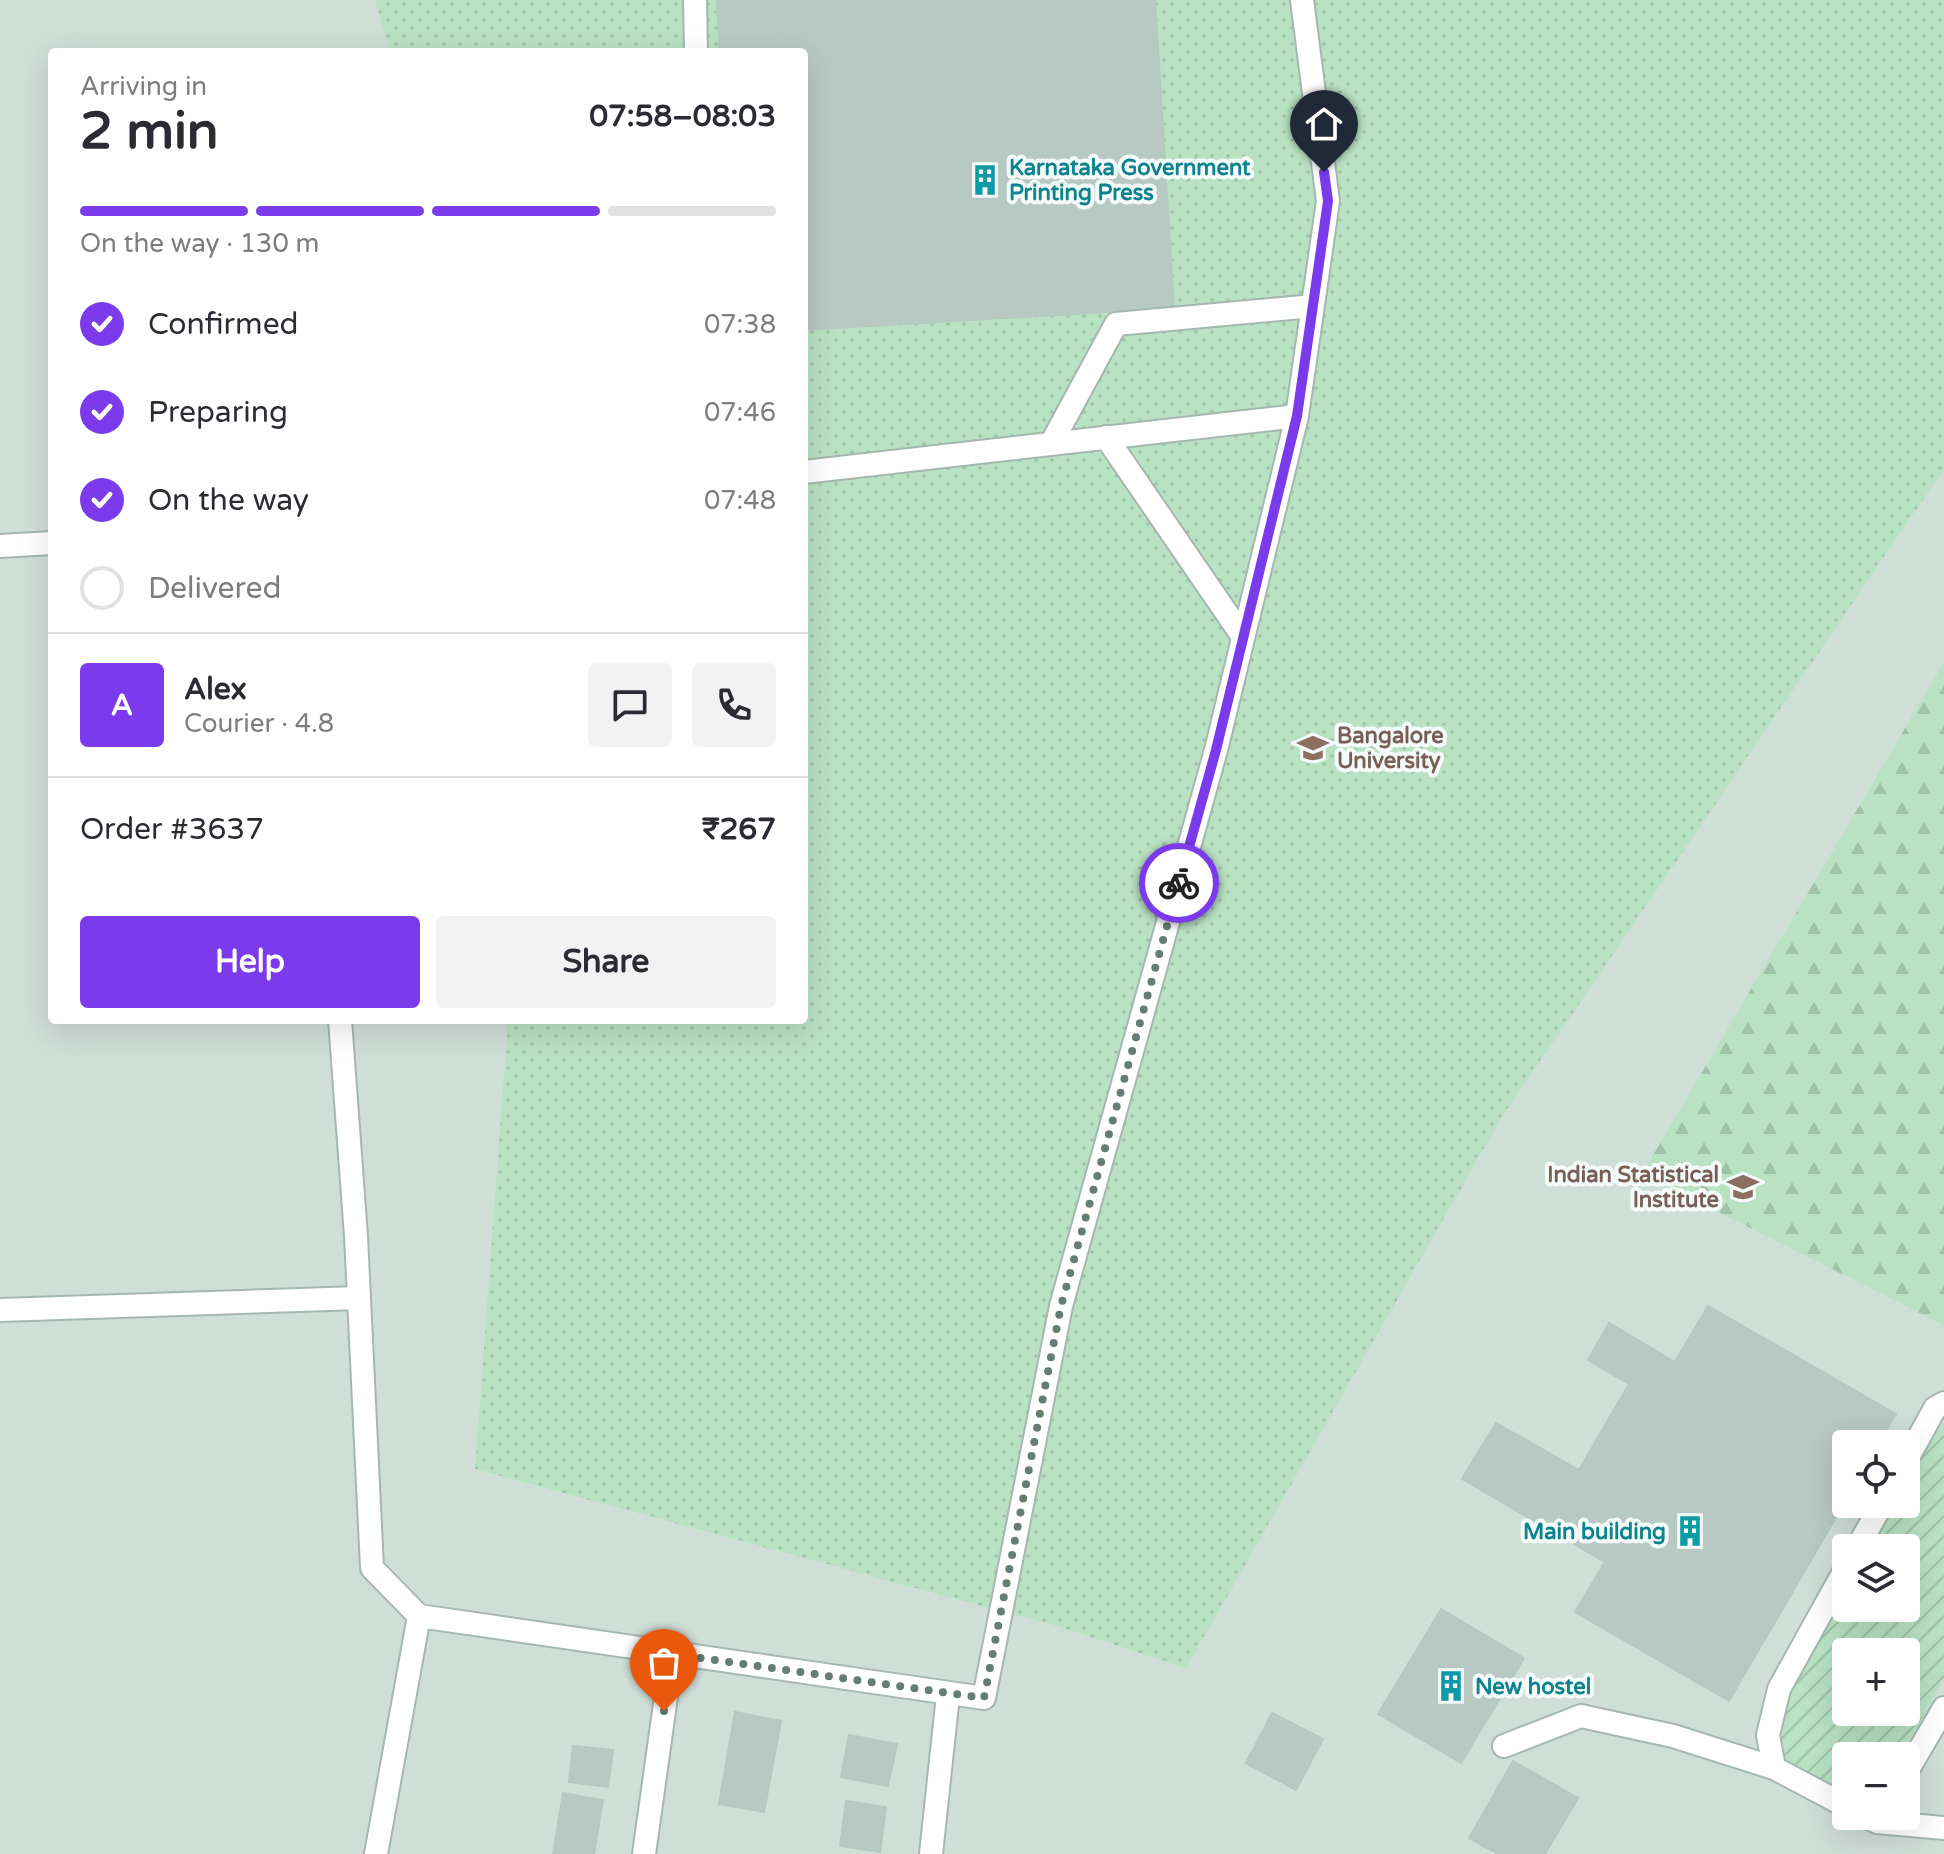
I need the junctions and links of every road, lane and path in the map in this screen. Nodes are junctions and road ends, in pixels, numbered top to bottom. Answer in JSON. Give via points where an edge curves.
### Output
{"nodes":[{"id":1,"x":695,"y":0,"type":"edge"},
{"id":2,"x":1302,"y":0,"type":"edge"},
{"id":3,"x":696,"y":48,"type":"edge"},
{"id":4,"x":1313,"y":306,"type":"junction"},
{"id":5,"x":1297,"y":416,"type":"junction"},
{"id":6,"x":1106,"y":437,"type":"junction"},
{"id":7,"x":1051,"y":444,"type":"junction"},
{"id":8,"x":808,"y":472,"type":"edge"},
{"id":9,"x":48,"y":543,"type":"edge"},
{"id":10,"x":0,"y":546,"type":"edge"},
{"id":11,"x":1243,"y":637,"type":"junction"},
{"id":12,"x":340,"y":1024,"type":"edge"},
{"id":13,"x":359,"y":1298,"type":"junction"},
{"id":14,"x":0,"y":1310,"type":"edge"},
{"id":15,"x":1944,"y":1403,"type":"edge"},
{"id":16,"x":1920,"y":1435,"type":"edge"},
{"id":17,"x":1832,"y":1593,"type":"edge"},
{"id":18,"x":419,"y":1616,"type":"junction"},
{"id":19,"x":672,"y":1654,"type":"junction"},
{"id":20,"x":948,"y":1695,"type":"junction"},
{"id":21,"x":1944,"y":1708,"type":"edge"},
{"id":22,"x":1504,"y":1746,"type":"dead end"},
{"id":23,"x":1920,"y":1749,"type":"edge"},
{"id":24,"x":1774,"y":1768,"type":"junction"},
{"id":25,"x":1832,"y":1799,"type":"edge"},
{"id":26,"x":1920,"y":1825,"type":"edge"},
{"id":27,"x":1944,"y":1828,"type":"edge"},
{"id":28,"x":376,"y":1854,"type":"edge"},
{"id":29,"x":644,"y":1854,"type":"edge"},
{"id":30,"x":931,"y":1854,"type":"edge"}],
"edges":[{"from":1,"to":3,"type":"lane"},
{"from":2,"to":4,"type":"lane","via":[[1328,201]]},
{"from":4,"to":5,"type":"lane"},
{"from":4,"to":7,"type":"lane","via":[[1116,324]]},
{"from":5,"to":6,"type":"lane"},
{"from":5,"to":11,"type":"lane"},
{"from":6,"to":7,"type":"lane"},
{"from":6,"to":11,"type":"lane"},
{"from":7,"to":8,"type":"lane"},
{"from":9,"to":10,"type":"lane"},
{"from":11,"to":20,"type":"lane","via":[[1061,1306],[984,1698]]},
{"from":12,"to":13,"type":"lane"},
{"from":13,"to":14,"type":"lane"},
{"from":13,"to":18,"type":"lane","via":[[372,1568]]},
{"from":15,"to":16,"type":"lane","via":[[1935,1408]]},
{"from":17,"to":24,"type":"lane","via":[[1779,1689],[1768,1735]]},
{"from":18,"to":19,"type":"lane"},
{"from":18,"to":28,"type":"lane"},
{"from":19,"to":20,"type":"lane"},
{"from":19,"to":29,"type":"lane"},
{"from":20,"to":30,"type":"lane"},
{"from":21,"to":23,"type":"lane"},
{"from":22,"to":24,"type":"lane","via":[[1581,1716],[1673,1736]]},
{"from":24,"to":25,"type":"lane"},
{"from":26,"to":27,"type":"lane"}]}
